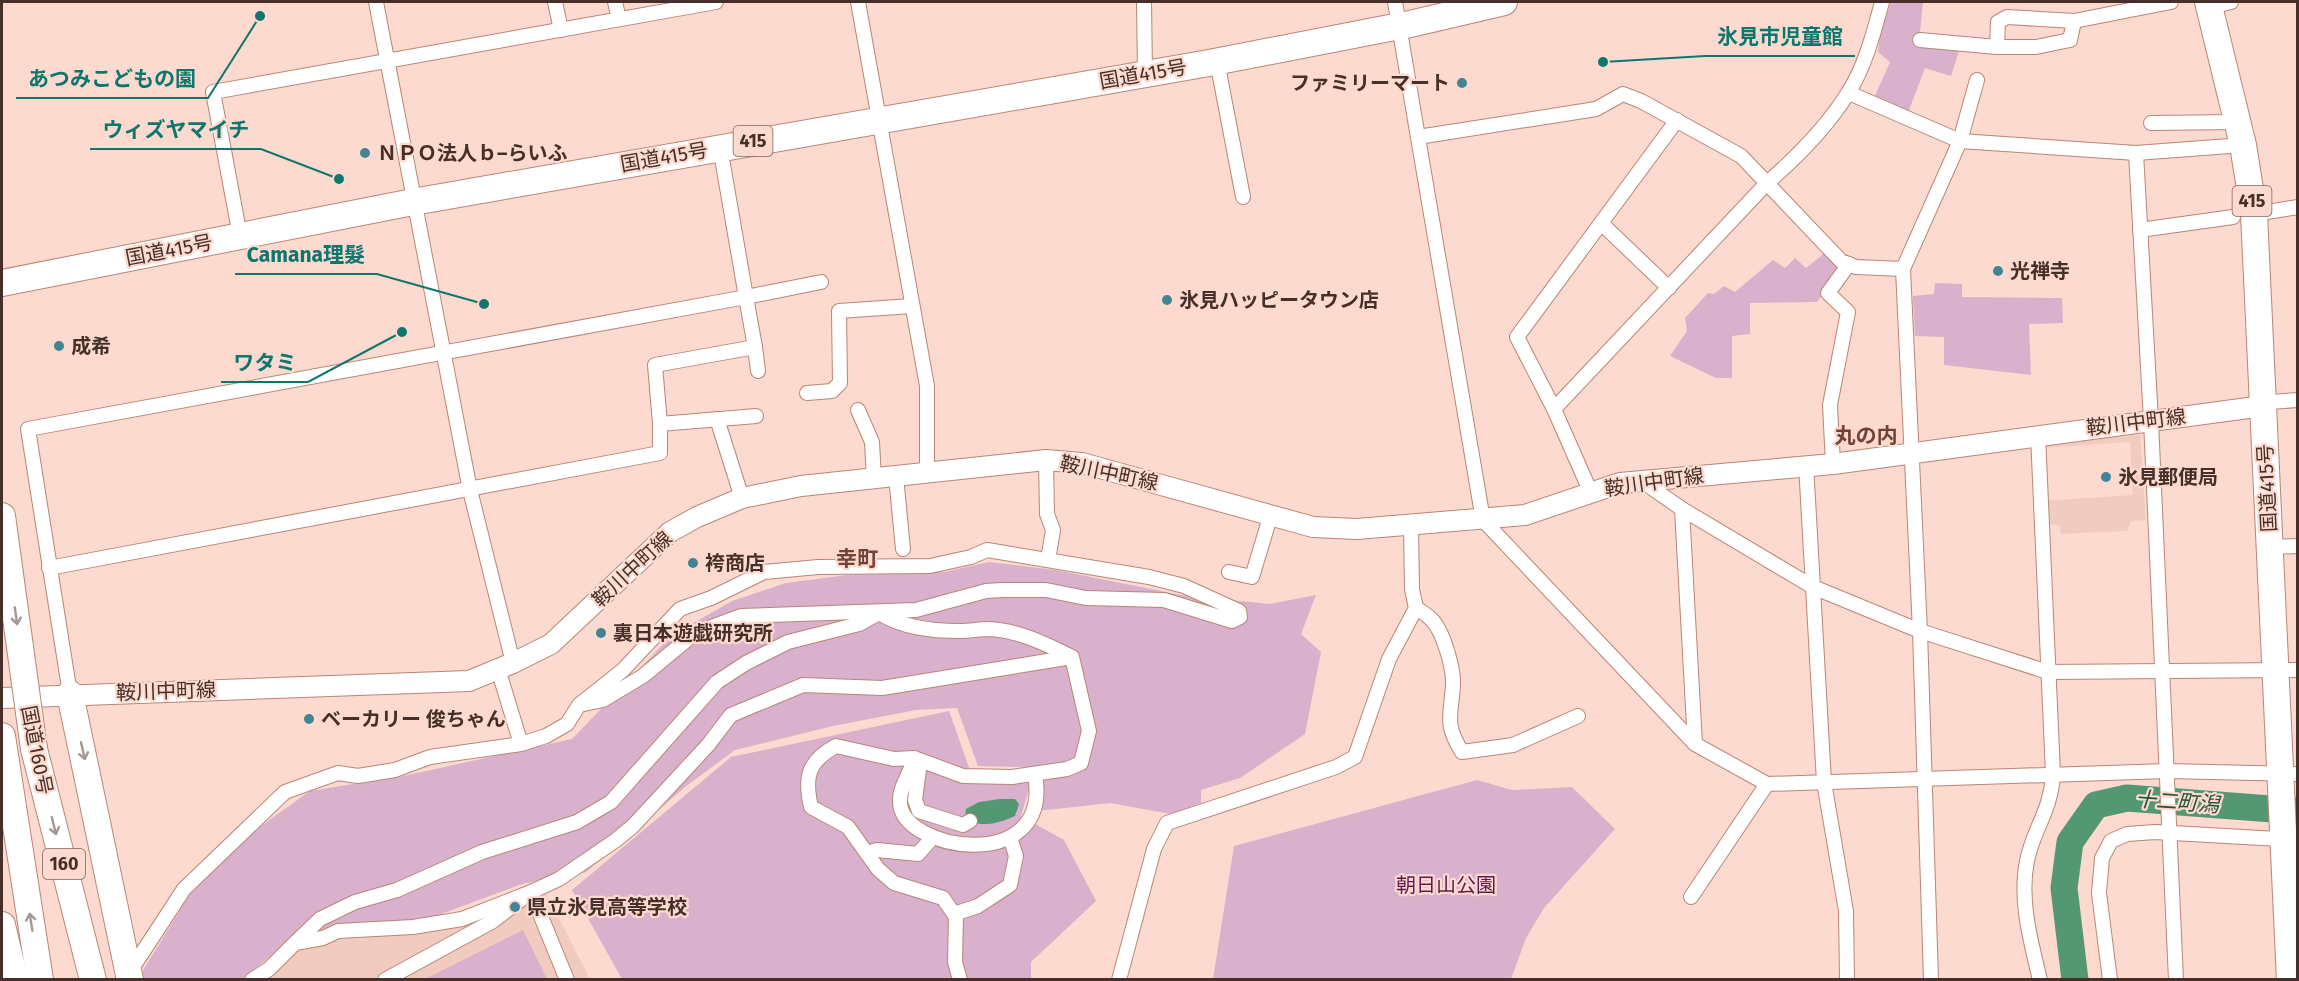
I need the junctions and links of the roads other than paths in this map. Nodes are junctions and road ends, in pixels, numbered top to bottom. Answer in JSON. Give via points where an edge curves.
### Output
{"nodes":[{"id":1,"x":376,"y":2,"type":"edge"},
{"id":2,"x":555,"y":2,"type":"edge"},
{"id":3,"x":615,"y":2,"type":"edge"},
{"id":4,"x":716,"y":2,"type":"edge"},
{"id":5,"x":858,"y":2,"type":"edge"},
{"id":6,"x":1144,"y":2,"type":"edge"},
{"id":7,"x":1504,"y":2,"type":"edge"},
{"id":8,"x":1882,"y":2,"type":"edge"},
{"id":9,"x":2171,"y":2,"type":"edge"},
{"id":10,"x":2216,"y":3,"type":"edge"},
{"id":11,"x":1397,"y":13,"type":"edge"},
{"id":12,"x":619,"y":19,"type":"junction"},
{"id":13,"x":2074,"y":21,"type":"junction"},
{"id":14,"x":561,"y":30,"type":"junction"},
{"id":15,"x":1920,"y":40,"type":"dead end"},
{"id":16,"x":1997,"y":47,"type":"junction"},
{"id":17,"x":387,"y":61,"type":"junction"},
{"id":18,"x":1217,"y":61,"type":"junction"},
{"id":19,"x":1145,"y":73,"type":"junction"},
{"id":20,"x":1977,"y":80,"type":"dead end"},
{"id":21,"x":1849,"y":93,"type":"junction"},
{"id":22,"x":878,"y":119,"type":"junction"},
{"id":23,"x":1677,"y":120,"type":"junction"},
{"id":24,"x":2151,"y":123,"type":"dead end"},
{"id":25,"x":2240,"y":133,"type":"junction"},
{"id":26,"x":1418,"y":137,"type":"junction"},
{"id":27,"x":1960,"y":141,"type":"junction"},
{"id":28,"x":720,"y":147,"type":"junction"},
{"id":29,"x":2136,"y":153,"type":"junction"},
{"id":30,"x":1767,"y":183,"type":"junction"},
{"id":31,"x":1243,"y":197,"type":"dead end"},
{"id":32,"x":413,"y":202,"type":"junction"},
{"id":33,"x":2298,"y":207,"type":"edge"},
{"id":34,"x":2244,"y":215,"type":"junction"},
{"id":35,"x":1601,"y":223,"type":"junction"},
{"id":36,"x":2140,"y":231,"type":"junction"},
{"id":37,"x":240,"y":236,"type":"junction"},
{"id":38,"x":1849,"y":264,"type":"junction"},
{"id":39,"x":1902,"y":269,"type":"junction"},
{"id":40,"x":821,"y":282,"type":"dead end"},
{"id":41,"x":2,"y":283,"type":"edge"},
{"id":42,"x":1669,"y":288,"type":"junction"},
{"id":43,"x":746,"y":297,"type":"junction"},
{"id":44,"x":912,"y":306,"type":"junction"},
{"id":45,"x":755,"y":347,"type":"junction"},
{"id":46,"x":445,"y":353,"type":"junction"},
{"id":47,"x":758,"y":371,"type":"dead end"},
{"id":48,"x":807,"y":393,"type":"dead end"},
{"id":49,"x":2298,"y":400,"type":"edge"},
{"id":50,"x":2263,"y":406,"type":"junction"},
{"id":51,"x":1554,"y":409,"type":"junction"},
{"id":52,"x":858,"y":410,"type":"dead end"},
{"id":53,"x":756,"y":416,"type":"dead end"},
{"id":54,"x":717,"y":419,"type":"junction"},
{"id":55,"x":2151,"y":421,"type":"junction"},
{"id":56,"x":660,"y":424,"type":"junction"},
{"id":57,"x":2038,"y":435,"type":"junction"},
{"id":58,"x":1910,"y":453,"type":"junction"},
{"id":59,"x":1046,"y":460,"type":"junction"},
{"id":60,"x":1806,"y":464,"type":"junction"},
{"id":61,"x":1833,"y":464,"type":"junction"},
{"id":62,"x":927,"y":473,"type":"junction"},
{"id":63,"x":896,"y":476,"type":"junction"},
{"id":64,"x":874,"y":479,"type":"junction"},
{"id":65,"x":1642,"y":481,"type":"junction"},
{"id":66,"x":470,"y":490,"type":"junction"},
{"id":67,"x":1591,"y":493,"type":"junction"},
{"id":68,"x":742,"y":498,"type":"junction"},
{"id":69,"x":1682,"y":508,"type":"junction"},
{"id":70,"x":1271,"y":514,"type":"junction"},
{"id":71,"x":2,"y":516,"type":"edge"},
{"id":72,"x":1482,"y":520,"type":"junction"},
{"id":73,"x":1411,"y":525,"type":"junction"},
{"id":74,"x":2298,"y":546,"type":"edge"},
{"id":75,"x":2270,"y":547,"type":"junction"},
{"id":76,"x":903,"y":549,"type":"dead end"},
{"id":77,"x":1048,"y":560,"type":"junction"},
{"id":78,"x":49,"y":568,"type":"junction"},
{"id":79,"x":1229,"y":572,"type":"dead end"},
{"id":80,"x":1813,"y":587,"type":"junction"},
{"id":81,"x":1416,"y":608,"type":"junction"},
{"id":82,"x":879,"y":613,"type":"junction"},
{"id":83,"x":1920,"y":631,"type":"junction"},
{"id":84,"x":1072,"y":657,"type":"junction"},
{"id":85,"x":506,"y":666,"type":"junction"},
{"id":86,"x":2287,"y":669,"type":"edge"},
{"id":87,"x":2161,"y":670,"type":"junction"},
{"id":88,"x":2048,"y":672,"type":"junction"},
{"id":89,"x":70,"y":694,"type":"junction"},
{"id":90,"x":2,"y":698,"type":"edge"},
{"id":91,"x":579,"y":705,"type":"junction"},
{"id":92,"x":1578,"y":716,"type":"dead end"},
{"id":93,"x":520,"y":744,"type":"junction"},
{"id":94,"x":1695,"y":744,"type":"junction"},
{"id":95,"x":3,"y":745,"type":"edge"},
{"id":96,"x":917,"y":759,"type":"junction"},
{"id":97,"x":2167,"y":771,"type":"junction"},
{"id":98,"x":2053,"y":774,"type":"junction"},
{"id":99,"x":2290,"y":774,"type":"edge"},
{"id":100,"x":1035,"y":775,"type":"junction"},
{"id":101,"x":1923,"y":778,"type":"junction"},
{"id":102,"x":1824,"y":782,"type":"junction"},
{"id":103,"x":1767,"y":784,"type":"junction"},
{"id":104,"x":970,"y":821,"type":"dead end"},
{"id":105,"x":2168,"y":833,"type":"junction"},
{"id":106,"x":2288,"y":835,"type":"edge"},
{"id":107,"x":933,"y":837,"type":"junction"},
{"id":108,"x":1010,"y":837,"type":"junction"},
{"id":109,"x":867,"y":853,"type":"junction"},
{"id":110,"x":531,"y":892,"type":"junction"},
{"id":111,"x":1691,"y":897,"type":"dead end"},
{"id":112,"x":954,"y":914,"type":"junction"},
{"id":113,"x":2,"y":925,"type":"edge"},
{"id":114,"x":296,"y":943,"type":"junction"},
{"id":115,"x":129,"y":976,"type":"edge"},
{"id":116,"x":15,"y":980,"type":"edge"},
{"id":117,"x":40,"y":980,"type":"edge"},
{"id":118,"x":93,"y":980,"type":"edge"},
{"id":119,"x":252,"y":980,"type":"edge"},
{"id":120,"x":385,"y":980,"type":"edge"},
{"id":121,"x":567,"y":980,"type":"edge"},
{"id":122,"x":960,"y":980,"type":"edge"},
{"id":123,"x":1119,"y":980,"type":"edge"},
{"id":124,"x":1847,"y":980,"type":"edge"},
{"id":125,"x":1931,"y":980,"type":"edge"},
{"id":126,"x":2040,"y":980,"type":"edge"},
{"id":127,"x":2110,"y":980,"type":"edge"},
{"id":128,"x":2175,"y":980,"type":"edge"},
{"id":129,"x":2290,"y":980,"type":"edge"}],
"edges":[{"from":1,"to":17,"type":"street"},
{"from":2,"to":14,"type":"street"},
{"from":3,"to":12,"type":"street"},
{"from":4,"to":12,"type":"street"},
{"from":5,"to":22,"type":"street"},
{"from":6,"to":19,"type":"street"},
{"from":7,"to":11,"type":"highway","name":"国道415号","number":"415"},
{"from":8,"to":21,"type":"street"},
{"from":9,"to":13,"type":"street"},
{"from":10,"to":25,"type":"highway","name":"国道415号","number":"415"},
{"from":11,"to":18,"type":"highway","name":"国道415号","number":"415"},
{"from":11,"to":26,"type":"street"},
{"from":12,"to":14,"type":"street"},
{"from":13,"to":16,"type":"street","via":[[2070,40],[2059,44]]},
{"from":13,"to":16,"type":"street","via":[[2007,17],[1998,22]]},
{"from":14,"to":17,"type":"street"},
{"from":15,"to":16,"type":"street"},
{"from":17,"to":32,"type":"street"},
{"from":17,"to":37,"type":"street","via":[[213,92]]},
{"from":18,"to":19,"type":"highway","name":"国道415号","number":"415"},
{"from":18,"to":31,"type":"street"},
{"from":19,"to":22,"type":"highway","name":"国道415号","number":"415"},
{"from":20,"to":27,"type":"street"},
{"from":21,"to":27,"type":"street"},
{"from":21,"to":30,"type":"street","via":[[1797,158]]},
{"from":22,"to":28,"type":"highway","name":"国道415号","number":"415"},
{"from":22,"to":44,"type":"street"},
{"from":23,"to":26,"type":"street","via":[[1623,94],[1596,109]]},
{"from":23,"to":30,"type":"street","via":[[1741,156]]},
{"from":23,"to":35,"type":"street"},
{"from":24,"to":25,"type":"street"},
{"from":25,"to":29,"type":"street"},
{"from":25,"to":34,"type":"highway","name":"国道415号","number":"415"},
{"from":26,"to":72,"type":"street"},
{"from":27,"to":29,"type":"street"},
{"from":27,"to":39,"type":"street"},
{"from":28,"to":32,"type":"highway","name":"国道415号","number":"415"},
{"from":28,"to":43,"type":"street"},
{"from":29,"to":36,"type":"street"},
{"from":30,"to":38,"type":"street","via":[[1807,228]]},
{"from":30,"to":42,"type":"street"},
{"from":32,"to":37,"type":"highway","name":"国道415号","number":"415"},
{"from":32,"to":46,"type":"street"},
{"from":33,"to":34,"type":"street"},
{"from":34,"to":36,"type":"street"},
{"from":34,"to":50,"type":"highway","name":"国道415号","number":"415"},
{"from":35,"to":42,"type":"street"},
{"from":35,"to":51,"type":"street","via":[[1517,337]]},
{"from":36,"to":55,"type":"street"},
{"from":37,"to":41,"type":"highway","name":"国道415号","number":"415"},
{"from":38,"to":39,"type":"street"},
{"from":38,"to":61,"type":"street","via":[[1828,293],[1848,312],[1830,405]]},
{"from":39,"to":58,"type":"street"},
{"from":40,"to":43,"type":"street"},
{"from":42,"to":51,"type":"street"},
{"from":43,"to":45,"type":"street"},
{"from":43,"to":46,"type":"street"},
{"from":44,"to":48,"type":"street","via":[[839,311],[840,383],[832,391]]},
{"from":44,"to":62,"type":"street","via":[[927,386]]},
{"from":45,"to":47,"type":"street"},
{"from":45,"to":56,"type":"street","via":[[655,365]]},
{"from":46,"to":66,"type":"street"},
{"from":46,"to":78,"type":"street","via":[[28,429]]},
{"from":49,"to":50,"type":"street"},
{"from":50,"to":55,"type":"main road","name":"鞍川中町線"},
{"from":50,"to":75,"type":"highway","name":"国道415号","number":"415"},
{"from":51,"to":67,"type":"street"},
{"from":52,"to":64,"type":"street","via":[[872,442]]},
{"from":53,"to":54,"type":"street"},
{"from":54,"to":56,"type":"street"},
{"from":54,"to":68,"type":"street"},
{"from":55,"to":57,"type":"main road","name":"鞍川中町線"},
{"from":55,"to":87,"type":"street"},
{"from":56,"to":66,"type":"street","via":[[660,453]]},
{"from":57,"to":58,"type":"main road","name":"鞍川中町線"},
{"from":57,"to":88,"type":"street"},
{"from":58,"to":61,"type":"main road","name":"鞍川中町線"},
{"from":58,"to":83,"type":"street"},
{"from":59,"to":62,"type":"main road","name":"鞍川中町線"},
{"from":59,"to":70,"type":"main road","name":"鞍川中町線","via":[[1082,463]]},
{"from":59,"to":77,"type":"street","via":[[1047,514],[1053,530]]},
{"from":60,"to":61,"type":"main road","name":"鞍川中町線"},
{"from":60,"to":65,"type":"main road","name":"鞍川中町線"},
{"from":60,"to":80,"type":"street"},
{"from":62,"to":63,"type":"main road","name":"鞍川中町線"},
{"from":63,"to":64,"type":"main road","name":"鞍川中町線"},
{"from":63,"to":76,"type":"street"},
{"from":64,"to":68,"type":"main road","name":"鞍川中町線","via":[[801,486]]},
{"from":65,"to":67,"type":"main road","name":"鞍川中町線","via":[[1620,483]]},
{"from":65,"to":69,"type":"street"},
{"from":66,"to":78,"type":"street"},
{"from":66,"to":85,"type":"street"},
{"from":67,"to":72,"type":"main road","name":"鞍川中町線","via":[[1525,515]]},
{"from":68,"to":85,"type":"main road","name":"鞍川中町線","via":[[670,532],[551,644]]},
{"from":69,"to":80,"type":"street"},
{"from":69,"to":94,"type":"street"},
{"from":70,"to":73,"type":"main road","name":"鞍川中町線","via":[[1313,527]]},
{"from":70,"to":79,"type":"street","via":[[1252,577]]},
{"from":71,"to":118,"type":"highway","name":"国道160号","number":"160","one_way":true,"bridge":true,"via":[[34,749]]},
{"from":72,"to":73,"type":"main road","name":"鞍川中町線"},
{"from":72,"to":94,"type":"street"},
{"from":73,"to":81,"type":"street"},
{"from":74,"to":75,"type":"street"},
{"from":75,"to":86,"type":"highway","name":"国道415号","number":"415"},
{"from":77,"to":82,"type":"street","via":[[1184,586],[1239,611],[1240,617],[1232,621],[1164,600],[1086,598],[1046,590],[986,591],[916,610]]},
{"from":77,"to":91,"type":"street","via":[[987,550],[930,566],[818,567],[764,572],[680,609],[623,670]]},
{"from":78,"to":89,"type":"street"},
{"from":80,"to":83,"type":"street"},
{"from":80,"to":102,"type":"street"},
{"from":81,"to":92,"type":"street","via":[[1433,620],[1446,649],[1453,686],[1448,719],[1451,734],[1462,752],[1514,745]]},
{"from":81,"to":123,"type":"street","via":[[1389,659],[1355,757],[1336,767],[1167,823],[1154,849]]},
{"from":82,"to":84,"type":"street","via":[[897,624],[922,628],[1013,633]]},
{"from":82,"to":91,"type":"street","via":[[741,616],[695,633],[642,676],[603,700]]},
{"from":82,"to":114,"type":"street","via":[[860,624],[788,642],[717,682],[611,802],[577,822],[482,852],[397,890],[355,902],[321,919]]},
{"from":83,"to":88,"type":"street"},
{"from":83,"to":101,"type":"street"},
{"from":84,"to":100,"type":"street","via":[[1089,731],[1087,749],[1082,763]]},
{"from":84,"to":110,"type":"street","via":[[882,688],[803,686],[731,715],[633,826],[559,879]]},
{"from":85,"to":89,"type":"main road","name":"鞍川中町線","via":[[469,681]]},
{"from":85,"to":93,"type":"street"},
{"from":86,"to":87,"type":"street"},
{"from":86,"to":99,"type":"highway","name":"国道415号","number":"415"},
{"from":87,"to":88,"type":"street"},
{"from":87,"to":97,"type":"street"},
{"from":88,"to":98,"type":"street"},
{"from":89,"to":90,"type":"main road","name":"鞍川中町線"},
{"from":89,"to":115,"type":"highway","one_way":true},
{"from":91,"to":93,"type":"street","via":[[567,724]]},
{"from":93,"to":115,"type":"street","via":[[430,757],[395,770],[358,776],[338,773],[285,792],[184,889]]},
{"from":94,"to":103,"type":"street"},
{"from":117,"to":95,"type":"highway","name":"国道160号","number":"160","one_way":true},
{"from":96,"to":100,"type":"street","via":[[963,776]]},
{"from":96,"to":104,"type":"street","via":[[915,800],[919,811],[963,825]]},
{"from":96,"to":107,"type":"street","via":[[900,803],[910,823]]},
{"from":96,"to":109,"type":"street","via":[[894,759],[836,746],[812,764],[806,786],[811,807],[848,827]]},
{"from":97,"to":98,"type":"street"},
{"from":97,"to":99,"type":"street"},
{"from":97,"to":105,"type":"street"},
{"from":98,"to":101,"type":"street"},
{"from":98,"to":126,"type":"street","via":[[2049,803],[2027,861],[2026,908]]},
{"from":99,"to":106,"type":"highway","name":"国道415号","number":"415"},
{"from":100,"to":108,"type":"street","via":[[1037,805],[1032,818],[1022,831]]},
{"from":101,"to":102,"type":"street"},
{"from":101,"to":125,"type":"street"},
{"from":102,"to":103,"type":"street"},
{"from":102,"to":124,"type":"street","via":[[1846,910]]},
{"from":103,"to":111,"type":"street"},
{"from":105,"to":106,"type":"street"},
{"from":105,"to":127,"type":"street","via":[[2127,834],[2111,841],[2102,858],[2099,893]]},
{"from":105,"to":128,"type":"street"},
{"from":106,"to":129,"type":"highway","name":"国道415号","number":"415"},
{"from":107,"to":108,"type":"street","via":[[967,845]]},
{"from":107,"to":109,"type":"street","via":[[918,854],[877,850]]},
{"from":108,"to":112,"type":"street","via":[[1016,856],[1010,885],[978,906]]},
{"from":109,"to":112,"type":"street","via":[[878,870],[894,883],[943,898]]},
{"from":110,"to":114,"type":"street","via":[[462,919],[413,927],[338,931]]},
{"from":110,"to":120,"type":"street","via":[[493,921]]},
{"from":110,"to":121,"type":"street"},
{"from":112,"to":122,"type":"street","via":[[955,962]]},
{"from":113,"to":116,"type":"highway"},
{"from":114,"to":119,"type":"street"}]}
